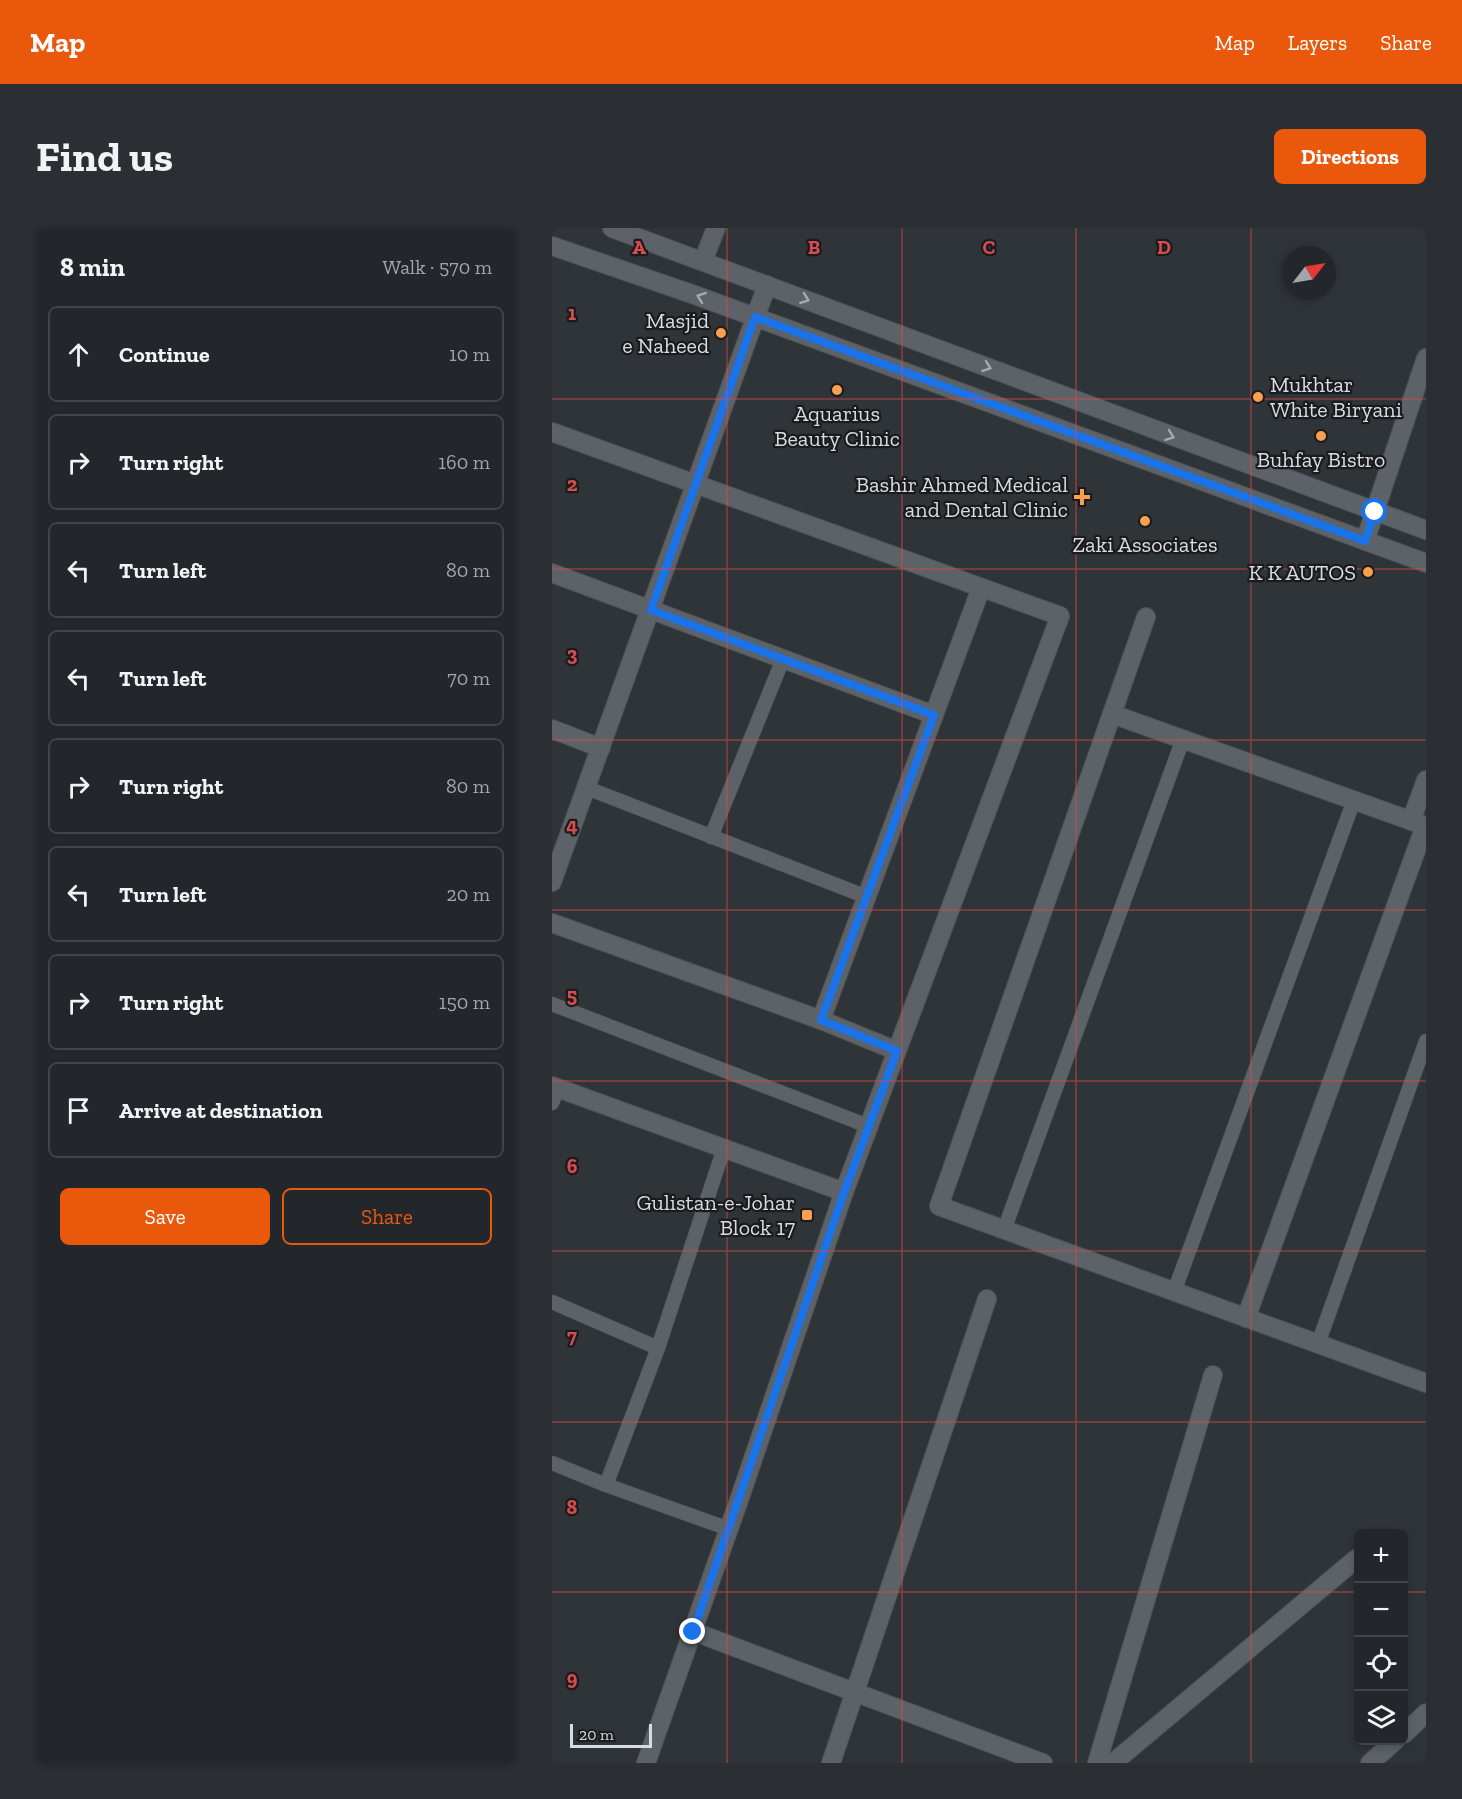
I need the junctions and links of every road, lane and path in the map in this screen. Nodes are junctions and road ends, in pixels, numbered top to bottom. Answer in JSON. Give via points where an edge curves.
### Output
{"nodes":[{"id":1,"x":612,"y":228,"type":"edge"},
{"id":2,"x":716,"y":228,"type":"edge"},
{"id":3,"x":552,"y":246,"type":"edge"},
{"id":4,"x":704,"y":261,"type":"junction"},
{"id":5,"x":767,"y":285,"type":"junction"},
{"id":6,"x":755,"y":317,"type":"junction"},
{"id":7,"x":1426,"y":358,"type":"edge"},
{"id":8,"x":552,"y":432,"type":"edge"},
{"id":9,"x":697,"y":485,"type":"junction"},
{"id":10,"x":1375,"y":512,"type":"junction"},
{"id":11,"x":1426,"y":530,"type":"edge"},
{"id":12,"x":1365,"y":541,"type":"junction"},
{"id":13,"x":1426,"y":563,"type":"edge"},
{"id":14,"x":552,"y":573,"type":"edge"},
{"id":15,"x":981,"y":588,"type":"junction"},
{"id":16,"x":651,"y":610,"type":"junction"},
{"id":17,"x":1146,"y":617,"type":"dead end"},
{"id":18,"x":783,"y":659,"type":"junction"},
{"id":19,"x":1112,"y":714,"type":"junction"},
{"id":20,"x":934,"y":715,"type":"junction"},
{"id":21,"x":552,"y":729,"type":"edge"},
{"id":22,"x":1183,"y":739,"type":"junction"},
{"id":23,"x":601,"y":748,"type":"junction"},
{"id":24,"x":1426,"y":780,"type":"edge"},
{"id":25,"x":586,"y":788,"type":"junction"},
{"id":26,"x":1354,"y":800,"type":"junction"},
{"id":27,"x":1421,"y":825,"type":"edge"},
{"id":28,"x":711,"y":837,"type":"junction"},
{"id":29,"x":552,"y":880,"type":"edge"},
{"id":30,"x":867,"y":897,"type":"junction"},
{"id":31,"x":552,"y":923,"type":"edge"},
{"id":32,"x":552,"y":1004,"type":"edge"},
{"id":33,"x":821,"y":1020,"type":"junction"},
{"id":34,"x":1426,"y":1041,"type":"edge"},
{"id":35,"x":897,"y":1051,"type":"junction"},
{"id":36,"x":554,"y":1092,"type":"edge"},
{"id":37,"x":868,"y":1126,"type":"junction"},
{"id":38,"x":724,"y":1148,"type":"junction"},
{"id":39,"x":844,"y":1192,"type":"junction"},
{"id":40,"x":1004,"y":1230,"type":"junction"},
{"id":41,"x":1174,"y":1292,"type":"junction"},
{"id":42,"x":987,"y":1299,"type":"dead end"},
{"id":43,"x":552,"y":1302,"type":"edge"},
{"id":44,"x":1246,"y":1318,"type":"junction"},
{"id":45,"x":1318,"y":1344,"type":"junction"},
{"id":46,"x":658,"y":1348,"type":"junction"},
{"id":47,"x":1213,"y":1375,"type":"dead end"},
{"id":48,"x":1426,"y":1383,"type":"edge"},
{"id":49,"x":552,"y":1463,"type":"edge"},
{"id":50,"x":606,"y":1485,"type":"junction"},
{"id":51,"x":729,"y":1529,"type":"junction"},
{"id":52,"x":1354,"y":1561,"type":"edge"},
{"id":53,"x":693,"y":1632,"type":"junction"},
{"id":54,"x":855,"y":1692,"type":"junction"},
{"id":55,"x":1426,"y":1713,"type":"edge"},
{"id":56,"x":1408,"y":1730,"type":"edge"},
{"id":57,"x":1390,"y":1745,"type":"edge"},
{"id":58,"x":645,"y":1763,"type":"edge"},
{"id":59,"x":831,"y":1763,"type":"edge"},
{"id":60,"x":1043,"y":1763,"type":"edge"},
{"id":61,"x":1097,"y":1763,"type":"edge"},
{"id":62,"x":1113,"y":1763,"type":"edge"},
{"id":63,"x":1370,"y":1763,"type":"edge"}],
"edges":[{"from":1,"to":4,"type":"street"},
{"from":2,"to":4,"type":"street"},
{"from":6,"to":3,"type":"street","one_way":true},
{"from":4,"to":5,"type":"street"},
{"from":5,"to":6,"type":"street"},
{"from":5,"to":10,"type":"street","one_way":true},
{"from":6,"to":9,"type":"street"},
{"from":6,"to":12,"type":"street"},
{"from":7,"to":10,"type":"street"},
{"from":8,"to":9,"type":"street"},
{"from":9,"to":15,"type":"street"},
{"from":9,"to":16,"type":"street"},
{"from":10,"to":11,"type":"street"},
{"from":10,"to":12,"type":"street"},
{"from":12,"to":13,"type":"street"},
{"from":14,"to":16,"type":"street"},
{"from":15,"to":20,"type":"street"},
{"from":15,"to":35,"type":"street","via":[[1060,616]]},
{"from":16,"to":18,"type":"street"},
{"from":16,"to":23,"type":"street"},
{"from":17,"to":19,"type":"street"},
{"from":18,"to":20,"type":"street"},
{"from":18,"to":28,"type":"lane"},
{"from":19,"to":22,"type":"street"},
{"from":19,"to":40,"type":"street","via":[[939,1206]]},
{"from":20,"to":30,"type":"street"},
{"from":21,"to":23,"type":"street"},
{"from":22,"to":26,"type":"street"},
{"from":22,"to":40,"type":"lane"},
{"from":23,"to":25,"type":"street"},
{"from":24,"to":27,"type":"street"},
{"from":25,"to":28,"type":"lane"},
{"from":25,"to":29,"type":"street"},
{"from":26,"to":27,"type":"street"},
{"from":26,"to":41,"type":"lane"},
{"from":27,"to":44,"type":"street"},
{"from":28,"to":30,"type":"lane"},
{"from":30,"to":33,"type":"street"},
{"from":31,"to":33,"type":"street"},
{"from":32,"to":37,"type":"lane"},
{"from":33,"to":35,"type":"street"},
{"from":34,"to":45,"type":"lane"},
{"from":35,"to":37,"type":"street"},
{"from":36,"to":38,"type":"street"},
{"from":37,"to":39,"type":"street"},
{"from":38,"to":39,"type":"street"},
{"from":38,"to":46,"type":"lane"},
{"from":39,"to":51,"type":"street"},
{"from":40,"to":41,"type":"street"},
{"from":41,"to":44,"type":"street"},
{"from":42,"to":54,"type":"street"},
{"from":43,"to":46,"type":"lane"},
{"from":44,"to":45,"type":"street"},
{"from":45,"to":48,"type":"street"},
{"from":46,"to":50,"type":"lane"},
{"from":47,"to":61,"type":"street"},
{"from":49,"to":50,"type":"lane"},
{"from":50,"to":51,"type":"lane"},
{"from":51,"to":53,"type":"street"},
{"from":52,"to":62,"type":"street"},
{"from":53,"to":54,"type":"street"},
{"from":53,"to":58,"type":"street"},
{"from":54,"to":59,"type":"street"},
{"from":54,"to":60,"type":"street"},
{"from":55,"to":56,"type":"street"},
{"from":57,"to":63,"type":"street"}]}
